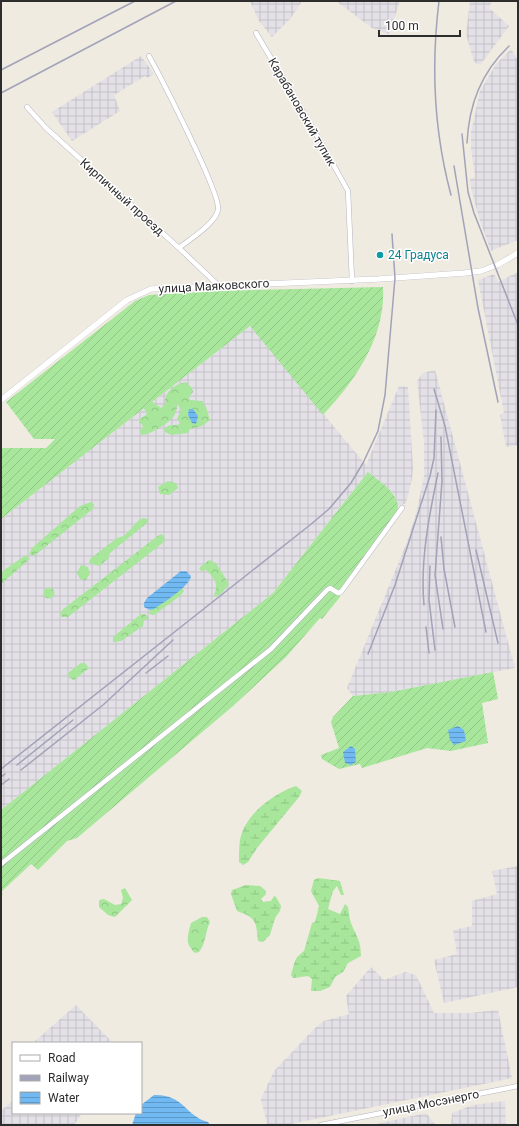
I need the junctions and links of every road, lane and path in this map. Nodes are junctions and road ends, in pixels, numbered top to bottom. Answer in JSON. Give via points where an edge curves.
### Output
{"nodes":[{"id":1,"x":256,"y":33,"type":"dead end"},
{"id":2,"x":149,"y":56,"type":"dead end"},
{"id":3,"x":27,"y":107,"type":"dead end"},
{"id":4,"x":180,"y":248,"type":"junction"},
{"id":5,"x":518,"y":253,"type":"edge"},
{"id":6,"x":352,"y":281,"type":"junction"},
{"id":7,"x":218,"y":285,"type":"junction"},
{"id":8,"x":1,"y":400,"type":"edge"},
{"id":9,"x":402,"y":508,"type":"dead end"},
{"id":10,"x":1,"y":864,"type":"edge"},
{"id":11,"x":518,"y":1086,"type":"edge"},
{"id":12,"x":321,"y":1125,"type":"edge"}],
"edges":[{"from":1,"to":6,"type":"street","name":"Карабановский тупик","via":[[348,190]]},
{"from":2,"to":4,"type":"street","via":[[219,204],[217,215]]},
{"from":3,"to":4,"type":"street","name":"Кирпичный проезд","via":[[46,128]]},
{"from":4,"to":7,"type":"street","name":"Кирпичный проезд"},
{"from":5,"to":6,"type":"street","name":"улица Маяковского","via":[[481,271]]},
{"from":6,"to":7,"type":"street","name":"улица Маяковского"},
{"from":7,"to":8,"type":"street","name":"улица Маяковского","via":[[162,288],[127,300]]},
{"from":9,"to":10,"type":"street","via":[[341,592],[330,588],[327,590],[271,649]]},
{"from":11,"to":12,"type":"street","name":"улица Мосэнерго"}]}
